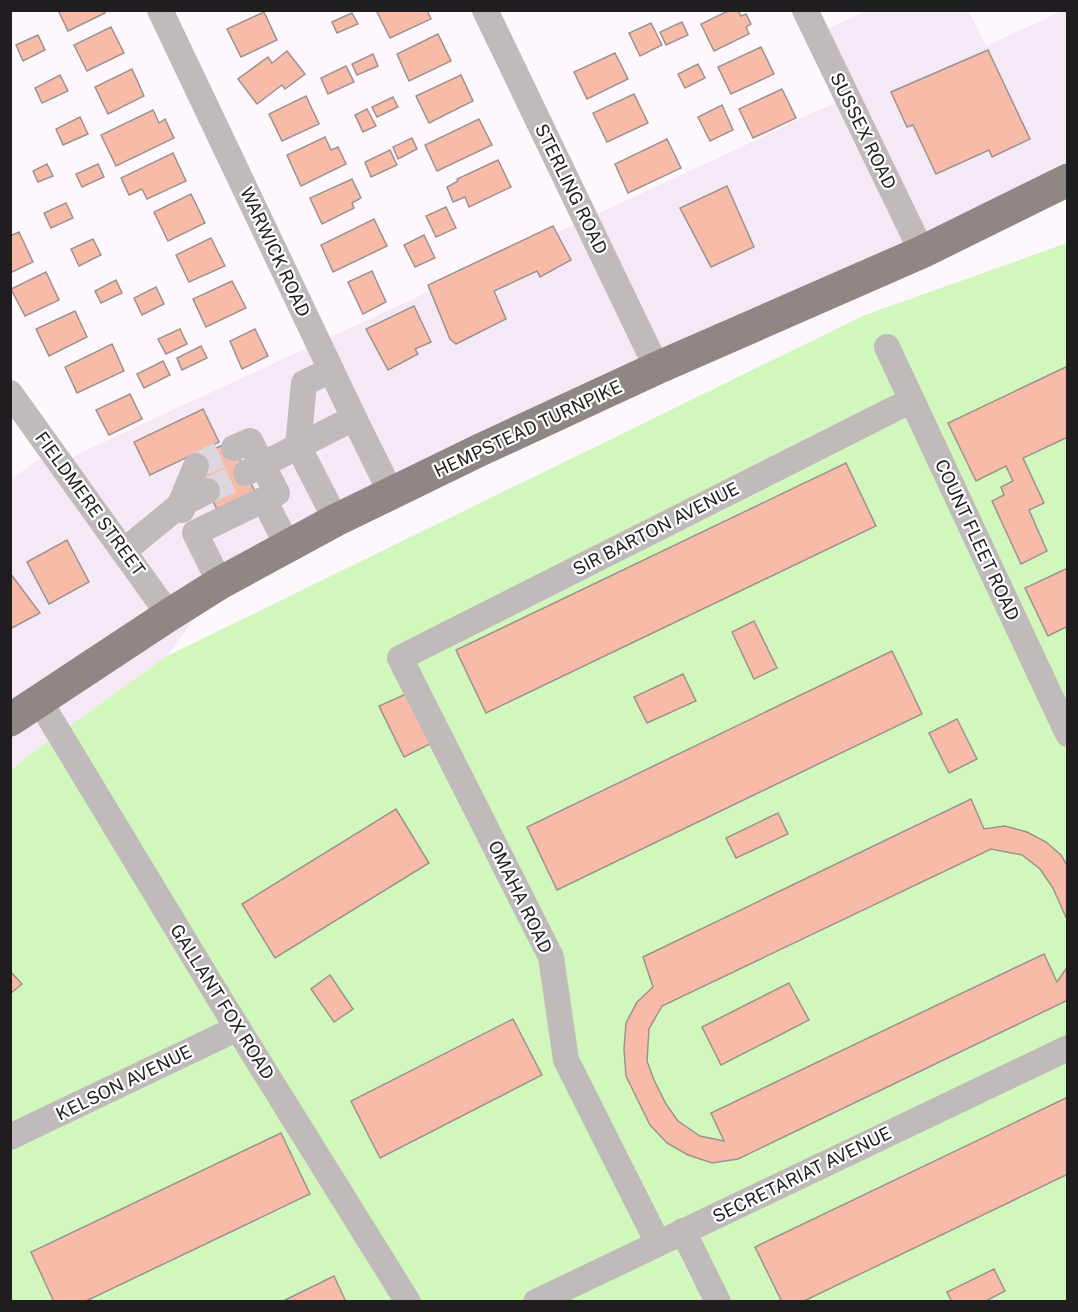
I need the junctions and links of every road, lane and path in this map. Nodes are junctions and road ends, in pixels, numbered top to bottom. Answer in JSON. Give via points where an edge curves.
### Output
{"nodes":[{"id":1,"x":160,"y":10,"type":"edge"},
{"id":2,"x":485,"y":10,"type":"edge"},
{"id":3,"x":806,"y":10,"type":"edge"},
{"id":4,"x":1068,"y":180,"type":"edge"},
{"id":5,"x":922,"y":252,"type":"junction"},
{"id":6,"x":887,"y":347,"type":"dead end"},
{"id":7,"x":657,"y":368,"type":"junction"},
{"id":8,"x":331,"y":370,"type":"junction"},
{"id":9,"x":10,"y":393,"type":"edge"},
{"id":10,"x":912,"y":400,"type":"junction"},
{"id":11,"x":354,"y":418,"type":"junction"},
{"id":12,"x":298,"y":447,"type":"junction"},
{"id":13,"x":234,"y":448,"type":"tunnel mouth"},
{"id":14,"x":196,"y":466,"type":"tunnel mouth"},
{"id":15,"x":254,"y":469,"type":"junction"},
{"id":16,"x":207,"y":491,"type":"tunnel mouth"},
{"id":17,"x":391,"y":493,"type":"junction"},
{"id":18,"x":264,"y":500,"type":"junction"},
{"id":19,"x":180,"y":505,"type":"junction"},
{"id":20,"x":336,"y":520,"type":"junction"},
{"id":21,"x":195,"y":533,"type":"junction"},
{"id":22,"x":288,"y":546,"type":"junction"},
{"id":23,"x":123,"y":551,"type":"junction"},
{"id":24,"x":220,"y":583,"type":"junction"},
{"id":25,"x":169,"y":615,"type":"junction"},
{"id":26,"x":400,"y":658,"type":"joint"},
{"id":27,"x":39,"y":700,"type":"junction"},
{"id":28,"x":10,"y":720,"type":"edge"},
{"id":29,"x":1068,"y":734,"type":"edge"},
{"id":30,"x":238,"y":1028,"type":"junction"},
{"id":31,"x":1068,"y":1048,"type":"edge"},
{"id":32,"x":10,"y":1137,"type":"edge"},
{"id":33,"x":683,"y":1231,"type":"junction"},
{"id":34,"x":658,"y":1243,"type":"junction"},
{"id":35,"x":408,"y":1302,"type":"edge"},
{"id":36,"x":536,"y":1302,"type":"edge"},
{"id":37,"x":718,"y":1302,"type":"edge"}],
"edges":[{"from":1,"to":8,"type":"street","name":"WARWICK ROAD"},
{"from":2,"to":7,"type":"street","name":"STERLING ROAD"},
{"from":3,"to":5,"type":"street","name":"SUSSEX ROAD"},
{"from":4,"to":5,"type":"main road","name":"HEMPSTEAD TURNPIKE"},
{"from":5,"to":7,"type":"main road","name":"HEMPSTEAD TURNPIKE"},
{"from":6,"to":10,"type":"street","name":"COUNT FLEET ROAD"},
{"from":7,"to":17,"type":"main road","name":"HEMPSTEAD TURNPIKE"},
{"from":8,"to":11,"type":"street","name":"WARWICK ROAD"},
{"from":8,"to":12,"type":"street","via":[[304,383]]},
{"from":9,"to":23,"type":"street","name":"FIELDMERE STREET"},
{"from":10,"to":26,"type":"street","name":"SIR BARTON AVENUE"},
{"from":10,"to":29,"type":"street","name":"COUNT FLEET ROAD"},
{"from":11,"to":12,"type":"street"},
{"from":11,"to":17,"type":"street","name":"WARWICK ROAD"},
{"from":12,"to":15,"type":"street"},
{"from":12,"to":20,"type":"street"},
{"from":13,"to":15,"type":"street","via":[[250,441]]},
{"from":14,"to":19,"type":"street"},
{"from":15,"to":18,"type":"street","via":[[277,494]]},
{"from":16,"to":19,"type":"street"},
{"from":17,"to":20,"type":"main road","name":"HEMPSTEAD TURNPIKE"},
{"from":18,"to":21,"type":"street"},
{"from":18,"to":22,"type":"street"},
{"from":19,"to":21,"type":"street"},
{"from":19,"to":23,"type":"street"},
{"from":20,"to":22,"type":"main road","name":"HEMPSTEAD TURNPIKE"},
{"from":21,"to":24,"type":"street"},
{"from":22,"to":24,"type":"main road","name":"HEMPSTEAD TURNPIKE"},
{"from":23,"to":25,"type":"street","name":"FIELDMERE STREET"},
{"from":24,"to":25,"type":"main road","name":"HEMPSTEAD TURNPIKE"},
{"from":25,"to":27,"type":"main road","name":"HEMPSTEAD TURNPIKE"},
{"from":26,"to":34,"type":"street","name":"OMAHA ROAD","via":[[551,957],[566,1060]]},
{"from":27,"to":28,"type":"main road","name":"HEMPSTEAD TURNPIKE"},
{"from":27,"to":30,"type":"street","name":"GALLANT FOX ROAD"},
{"from":30,"to":32,"type":"street","name":"KELSON AVENUE"},
{"from":30,"to":35,"type":"street","name":"GALLANT FOX ROAD"},
{"from":31,"to":33,"type":"street","name":"SECRETARIAT AVENUE"},
{"from":33,"to":34,"type":"street","name":"SECRETARIAT AVENUE"},
{"from":33,"to":37,"type":"street"},
{"from":34,"to":36,"type":"street","name":"SECRETARIAT AVENUE"}]}
